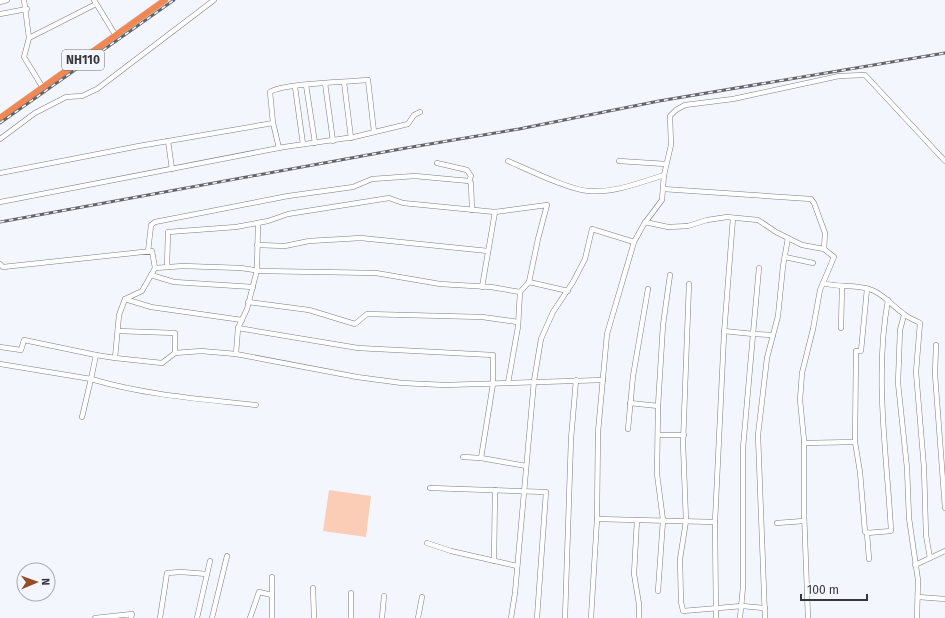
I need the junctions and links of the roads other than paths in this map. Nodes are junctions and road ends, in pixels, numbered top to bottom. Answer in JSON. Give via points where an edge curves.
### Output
{"nodes":[{"id":1,"x":7,"y":0,"type":"edge"},
{"id":2,"x":24,"y":0,"type":"edge"},
{"id":3,"x":165,"y":0,"type":"edge"},
{"id":4,"x":214,"y":0,"type":"edge"},
{"id":5,"x":0,"y":2,"type":"edge"},
{"id":6,"x":95,"y":2,"type":"edge"},
{"id":7,"x":27,"y":9,"type":"junction"},
{"id":8,"x":0,"y":14,"type":"edge"},
{"id":9,"x":116,"y":36,"type":"junction"},
{"id":10,"x":29,"y":38,"type":"junction"},
{"id":11,"x":344,"y":82,"type":"junction"},
{"id":12,"x":325,"y":83,"type":"junction"},
{"id":13,"x":306,"y":85,"type":"junction"},
{"id":14,"x":295,"y":87,"type":"junction"},
{"id":15,"x":43,"y":88,"type":"junction"},
{"id":16,"x":420,"y":112,"type":"dead end"},
{"id":17,"x":0,"y":118,"type":"edge"},
{"id":18,"x":273,"y":123,"type":"junction"},
{"id":19,"x":374,"y":132,"type":"junction"},
{"id":20,"x":351,"y":138,"type":"junction"},
{"id":21,"x":0,"y":139,"type":"edge"},
{"id":22,"x":333,"y":140,"type":"junction"},
{"id":23,"x":168,"y":141,"type":"junction"},
{"id":24,"x":315,"y":143,"type":"junction"},
{"id":25,"x":303,"y":144,"type":"junction"},
{"id":26,"x":279,"y":148,"type":"junction"},
{"id":27,"x":508,"y":161,"type":"dead end"},
{"id":28,"x":619,"y":161,"type":"dead end"},
{"id":29,"x":945,"y":161,"type":"edge"},
{"id":30,"x":437,"y":163,"type":"dead end"},
{"id":31,"x":666,"y":164,"type":"junction"},
{"id":32,"x":172,"y":169,"type":"junction"},
{"id":33,"x":0,"y":173,"type":"edge"},
{"id":34,"x":664,"y":174,"type":"junction"},
{"id":35,"x":469,"y":181,"type":"junction"},
{"id":36,"x":663,"y":189,"type":"junction"},
{"id":37,"x":0,"y":202,"type":"edge"},
{"id":38,"x":472,"y":210,"type":"junction"},
{"id":39,"x":495,"y":212,"type":"junction"},
{"id":40,"x":733,"y":218,"type":"junction"},
{"id":41,"x":646,"y":222,"type":"junction"},
{"id":42,"x":258,"y":223,"type":"junction"},
{"id":43,"x":788,"y":238,"type":"junction"},
{"id":44,"x":634,"y":242,"type":"junction"},
{"id":45,"x":257,"y":244,"type":"junction"},
{"id":46,"x":824,"y":249,"type":"junction"},
{"id":47,"x":488,"y":250,"type":"junction"},
{"id":48,"x":148,"y":252,"type":"junction"},
{"id":49,"x":785,"y":257,"type":"junction"},
{"id":50,"x":813,"y":263,"type":"dead end"},
{"id":51,"x":0,"y":264,"type":"edge"},
{"id":52,"x":167,"y":267,"type":"junction"},
{"id":53,"x":155,"y":268,"type":"junction"},
{"id":54,"x":759,"y":268,"type":"dead end"},
{"id":55,"x":257,"y":270,"type":"junction"},
{"id":56,"x":150,"y":275,"type":"junction"},
{"id":57,"x":670,"y":275,"type":"dead end"},
{"id":58,"x":529,"y":282,"type":"junction"},
{"id":59,"x":823,"y":283,"type":"junction"},
{"id":60,"x":689,"y":284,"type":"dead end"},
{"id":61,"x":253,"y":287,"type":"junction"},
{"id":62,"x":482,"y":287,"type":"junction"},
{"id":63,"x":842,"y":287,"type":"junction"},
{"id":64,"x":648,"y":289,"type":"dead end"},
{"id":65,"x":866,"y":289,"type":"junction"},
{"id":66,"x":568,"y":291,"type":"junction"},
{"id":67,"x":520,"y":292,"type":"junction"},
{"id":68,"x":125,"y":299,"type":"junction"},
{"id":69,"x":888,"y":300,"type":"junction"},
{"id":70,"x":248,"y":302,"type":"junction"},
{"id":71,"x":904,"y":315,"type":"junction"},
{"id":72,"x":242,"y":320,"type":"junction"},
{"id":73,"x":518,"y":322,"type":"junction"},
{"id":74,"x":238,"y":328,"type":"junction"},
{"id":75,"x":841,"y":328,"type":"dead end"},
{"id":76,"x":724,"y":331,"type":"junction"},
{"id":77,"x":118,"y":332,"type":"junction"},
{"id":78,"x":753,"y":334,"type":"junction"},
{"id":79,"x":773,"y":335,"type":"junction"},
{"id":80,"x":936,"y":344,"type":"dead end"},
{"id":81,"x":0,"y":347,"type":"edge"},
{"id":82,"x":175,"y":353,"type":"junction"},
{"id":83,"x":236,"y":354,"type":"junction"},
{"id":84,"x":96,"y":355,"type":"junction"},
{"id":85,"x":115,"y":358,"type":"junction"},
{"id":86,"x":0,"y":364,"type":"edge"},
{"id":87,"x":91,"y":379,"type":"junction"},
{"id":88,"x":576,"y":380,"type":"junction"},
{"id":89,"x":603,"y":380,"type":"junction"},
{"id":90,"x":534,"y":381,"type":"junction"},
{"id":91,"x":508,"y":382,"type":"junction"},
{"id":92,"x":493,"y":384,"type":"junction"},
{"id":93,"x":630,"y":403,"type":"junction"},
{"id":94,"x":256,"y":405,"type":"dead end"},
{"id":95,"x":658,"y":406,"type":"junction"},
{"id":96,"x":82,"y":417,"type":"dead end"},
{"id":97,"x":628,"y":429,"type":"dead end"},
{"id":98,"x":658,"y":435,"type":"junction"},
{"id":99,"x":684,"y":435,"type":"junction"},
{"id":100,"x":855,"y":442,"type":"junction"},
{"id":101,"x":804,"y":443,"type":"junction"},
{"id":102,"x":462,"y":457,"type":"dead end"},
{"id":103,"x":481,"y":458,"type":"junction"},
{"id":104,"x":526,"y":466,"type":"junction"},
{"id":105,"x":430,"y":488,"type":"dead end"},
{"id":106,"x":495,"y":490,"type":"junction"},
{"id":107,"x":523,"y":492,"type":"junction"},
{"id":108,"x":945,"y":508,"type":"edge"},
{"id":109,"x":597,"y":519,"type":"junction"},
{"id":110,"x":637,"y":520,"type":"junction"},
{"id":111,"x":663,"y":520,"type":"junction"},
{"id":112,"x":686,"y":521,"type":"junction"},
{"id":113,"x":804,"y":521,"type":"junction"},
{"id":114,"x":715,"y":522,"type":"junction"},
{"id":115,"x":777,"y":523,"type":"dead end"},
{"id":116,"x":868,"y":533,"type":"junction"},
{"id":117,"x":427,"y":543,"type":"dead end"},
{"id":118,"x":945,"y":551,"type":"edge"},
{"id":119,"x":227,"y":556,"type":"dead end"},
{"id":120,"x":930,"y":558,"type":"junction"},
{"id":121,"x":869,"y":559,"type":"dead end"},
{"id":122,"x":210,"y":561,"type":"dead end"},
{"id":123,"x":494,"y":561,"type":"junction"},
{"id":124,"x":915,"y":565,"type":"junction"},
{"id":125,"x":517,"y":566,"type":"junction"},
{"id":126,"x":207,"y":574,"type":"junction"},
{"id":127,"x":272,"y":577,"type":"dead end"},
{"id":128,"x":313,"y":588,"type":"dead end"},
{"id":129,"x":658,"y":591,"type":"dead end"},
{"id":130,"x":351,"y":593,"type":"dead end"},
{"id":131,"x":272,"y":595,"type":"junction"},
{"id":132,"x":384,"y":596,"type":"dead end"},
{"id":133,"x":422,"y":597,"type":"dead end"},
{"id":134,"x":918,"y":597,"type":"junction"},
{"id":135,"x":945,"y":599,"type":"edge"},
{"id":136,"x":742,"y":606,"type":"junction"},
{"id":137,"x":715,"y":608,"type":"junction"},
{"id":138,"x":765,"y":608,"type":"junction"},
{"id":139,"x":95,"y":618,"type":"edge"},
{"id":140,"x":131,"y":618,"type":"edge"},
{"id":141,"x":160,"y":618,"type":"edge"},
{"id":142,"x":197,"y":618,"type":"edge"},
{"id":143,"x":212,"y":618,"type":"edge"},
{"id":144,"x":250,"y":618,"type":"edge"},
{"id":145,"x":272,"y":618,"type":"edge"},
{"id":146,"x":314,"y":618,"type":"edge"},
{"id":147,"x":351,"y":618,"type":"edge"},
{"id":148,"x":382,"y":618,"type":"edge"},
{"id":149,"x":418,"y":618,"type":"edge"},
{"id":150,"x":511,"y":618,"type":"edge"},
{"id":151,"x":537,"y":618,"type":"edge"},
{"id":152,"x":565,"y":618,"type":"edge"},
{"id":153,"x":591,"y":618,"type":"edge"},
{"id":154,"x":639,"y":618,"type":"edge"},
{"id":155,"x":716,"y":618,"type":"edge"},
{"id":156,"x":740,"y":618,"type":"edge"},
{"id":157,"x":765,"y":618,"type":"edge"},
{"id":158,"x":808,"y":618,"type":"edge"},
{"id":159,"x":917,"y":618,"type":"edge"}],
"edges":[{"from":1,"to":5,"type":"street"},
{"from":2,"to":7,"type":"street"},
{"from":3,"to":9,"type":"highway","number":"NH110"},
{"from":4,"to":21,"type":"street","via":[[96,89],[82,96],[66,97],[34,113]]},
{"from":6,"to":9,"type":"street"},
{"from":6,"to":10,"type":"street"},
{"from":7,"to":8,"type":"street"},
{"from":7,"to":10,"type":"street"},
{"from":9,"to":15,"type":"highway","number":"NH110"},
{"from":10,"to":15,"type":"street","via":[[24,57]]},
{"from":11,"to":12,"type":"street"},
{"from":11,"to":19,"type":"street","via":[[368,80]]},
{"from":11,"to":20,"type":"street"},
{"from":12,"to":13,"type":"street"},
{"from":12,"to":22,"type":"street"},
{"from":13,"to":14,"type":"street"},
{"from":13,"to":24,"type":"street"},
{"from":14,"to":18,"type":"street","via":[[270,92]]},
{"from":14,"to":25,"type":"street"},
{"from":15,"to":17,"type":"highway","number":"NH110"},
{"from":16,"to":19,"type":"street","via":[[414,115],[408,124]]},
{"from":18,"to":23,"type":"street"},
{"from":18,"to":26,"type":"street"},
{"from":19,"to":20,"type":"street"},
{"from":20,"to":22,"type":"street"},
{"from":22,"to":24,"type":"street"},
{"from":23,"to":32,"type":"street"},
{"from":23,"to":33,"type":"street"},
{"from":24,"to":25,"type":"street"},
{"from":25,"to":26,"type":"street"},
{"from":26,"to":32,"type":"street"},
{"from":27,"to":34,"type":"street","via":[[588,191],[613,190]]},
{"from":28,"to":31,"type":"street"},
{"from":29,"to":31,"type":"street","via":[[865,75],[839,76],[733,99],[685,105],[670,116],[671,145]]},
{"from":30,"to":35,"type":"street","via":[[467,170],[471,176]]},
{"from":31,"to":34,"type":"street"},
{"from":32,"to":37,"type":"street"},
{"from":34,"to":36,"type":"street"},
{"from":35,"to":38,"type":"street"},
{"from":35,"to":48,"type":"street","via":[[415,176],[372,178],[353,187],[288,196],[155,222],[150,229]]},
{"from":36,"to":41,"type":"street","via":[[662,200]]},
{"from":36,"to":46,"type":"street","via":[[810,199],[814,202],[825,232]]},
{"from":38,"to":39,"type":"street"},
{"from":38,"to":42,"type":"street","via":[[404,203],[390,198],[288,214]]},
{"from":39,"to":47,"type":"street"},
{"from":39,"to":58,"type":"street","via":[[547,205]]},
{"from":40,"to":41,"type":"street","via":[[668,227]]},
{"from":40,"to":43,"type":"street","via":[[758,220]]},
{"from":40,"to":76,"type":"street"},
{"from":41,"to":44,"type":"street"},
{"from":42,"to":45,"type":"street"},
{"from":42,"to":52,"type":"street","via":[[168,232]]},
{"from":43,"to":46,"type":"street","via":[[802,245]]},
{"from":43,"to":49,"type":"street"},
{"from":44,"to":66,"type":"street","via":[[592,229],[585,258]]},
{"from":44,"to":89,"type":"street","via":[[607,334]]},
{"from":45,"to":47,"type":"street","via":[[285,246],[309,241],[362,238]]},
{"from":45,"to":55,"type":"street"},
{"from":46,"to":59,"type":"street","via":[[834,257]]},
{"from":47,"to":62,"type":"street"},
{"from":48,"to":51,"type":"street","via":[[3,267]]},
{"from":48,"to":53,"type":"street","via":[[152,251]]},
{"from":49,"to":50,"type":"street"},
{"from":49,"to":79,"type":"street","via":[[778,316]]},
{"from":52,"to":53,"type":"street"},
{"from":52,"to":55,"type":"street"},
{"from":53,"to":56,"type":"street"},
{"from":54,"to":78,"type":"street"},
{"from":55,"to":61,"type":"street"},
{"from":55,"to":62,"type":"street","via":[[376,272],[440,284]]},
{"from":56,"to":61,"type":"street","via":[[174,282]]},
{"from":56,"to":68,"type":"street","via":[[142,290]]},
{"from":57,"to":95,"type":"street","via":[[663,325]]},
{"from":58,"to":66,"type":"street"},
{"from":58,"to":67,"type":"street"},
{"from":59,"to":63,"type":"street"},
{"from":59,"to":101,"type":"street","via":[[802,373],[800,400]]},
{"from":60,"to":99,"type":"street"},
{"from":61,"to":70,"type":"street"},
{"from":62,"to":67,"type":"street"},
{"from":63,"to":65,"type":"street"},
{"from":63,"to":75,"type":"street"},
{"from":64,"to":93,"type":"street"},
{"from":65,"to":69,"type":"street"},
{"from":65,"to":100,"type":"street","via":[[860,351],[856,351]]},
{"from":66,"to":90,"type":"street","via":[[553,312],[541,339]]},
{"from":67,"to":73,"type":"street"},
{"from":68,"to":72,"type":"street","via":[[151,307]]},
{"from":68,"to":77,"type":"street","via":[[119,315]]},
{"from":69,"to":71,"type":"street"},
{"from":69,"to":116,"type":"street","via":[[882,332],[881,398],[891,531]]},
{"from":70,"to":72,"type":"street"},
{"from":70,"to":73,"type":"street","via":[[309,310],[355,324],[367,314],[482,317]]},
{"from":71,"to":120,"type":"street","via":[[920,323],[916,372],[924,468],[926,535]]},
{"from":71,"to":124,"type":"street","via":[[900,330],[898,383]]},
{"from":72,"to":74,"type":"street"},
{"from":73,"to":91,"type":"street"},
{"from":74,"to":83,"type":"street"},
{"from":74,"to":92,"type":"street","via":[[358,348],[493,355]]},
{"from":76,"to":78,"type":"street"},
{"from":76,"to":114,"type":"street"},
{"from":77,"to":82,"type":"street","via":[[175,333]]},
{"from":77,"to":85,"type":"street"},
{"from":78,"to":79,"type":"street"},
{"from":78,"to":136,"type":"street","via":[[743,448]]},
{"from":79,"to":138,"type":"street","via":[[767,358],[758,435]]},
{"from":80,"to":108,"type":"street","via":[[935,374]]},
{"from":81,"to":84,"type":"street","via":[[21,350],[24,340]]},
{"from":82,"to":83,"type":"street","via":[[201,351]]},
{"from":82,"to":85,"type":"street","via":[[162,363]]},
{"from":83,"to":92,"type":"street","via":[[402,383]]},
{"from":84,"to":85,"type":"street"},
{"from":84,"to":87,"type":"street"},
{"from":86,"to":87,"type":"street"},
{"from":87,"to":94,"type":"street","via":[[157,395]]},
{"from":87,"to":96,"type":"street"},
{"from":88,"to":89,"type":"street"},
{"from":88,"to":90,"type":"street"},
{"from":88,"to":152,"type":"street","via":[[571,439]]},
{"from":89,"to":109,"type":"street","via":[[598,432]]},
{"from":90,"to":91,"type":"street"},
{"from":90,"to":104,"type":"street"},
{"from":91,"to":92,"type":"street"},
{"from":92,"to":103,"type":"street"},
{"from":93,"to":95,"type":"street"},
{"from":93,"to":97,"type":"street"},
{"from":95,"to":98,"type":"street"},
{"from":98,"to":99,"type":"street"},
{"from":98,"to":111,"type":"street","via":[[658,474]]},
{"from":99,"to":112,"type":"street"},
{"from":100,"to":101,"type":"street"},
{"from":100,"to":116,"type":"street","via":[[865,532]]},
{"from":101,"to":113,"type":"street"},
{"from":102,"to":103,"type":"street"},
{"from":103,"to":104,"type":"street"},
{"from":104,"to":107,"type":"street"},
{"from":105,"to":106,"type":"street"},
{"from":106,"to":107,"type":"street"},
{"from":106,"to":123,"type":"street"},
{"from":107,"to":125,"type":"street"},
{"from":107,"to":151,"type":"street","via":[[546,492]]},
{"from":109,"to":110,"type":"street"},
{"from":109,"to":153,"type":"street"},
{"from":110,"to":111,"type":"street"},
{"from":110,"to":154,"type":"street","via":[[634,574],[640,604]]},
{"from":111,"to":112,"type":"street"},
{"from":111,"to":129,"type":"street"},
{"from":112,"to":114,"type":"street"},
{"from":112,"to":137,"type":"street","via":[[680,560],[680,602],[683,611]]},
{"from":113,"to":115,"type":"street"},
{"from":113,"to":158,"type":"street"},
{"from":114,"to":137,"type":"street"},
{"from":116,"to":121,"type":"street"},
{"from":117,"to":123,"type":"street","via":[[451,552]]},
{"from":118,"to":120,"type":"street"},
{"from":119,"to":143,"type":"street"},
{"from":120,"to":124,"type":"street"},
{"from":122,"to":126,"type":"street"},
{"from":123,"to":125,"type":"street"},
{"from":124,"to":134,"type":"street"},
{"from":125,"to":150,"type":"street"},
{"from":126,"to":141,"type":"street","via":[[167,573]]},
{"from":126,"to":142,"type":"street"},
{"from":127,"to":131,"type":"street"},
{"from":128,"to":146,"type":"street"},
{"from":130,"to":147,"type":"street"},
{"from":131,"to":144,"type":"street","via":[[259,592]]},
{"from":131,"to":145,"type":"street"},
{"from":132,"to":148,"type":"street"},
{"from":133,"to":149,"type":"street"},
{"from":134,"to":135,"type":"street"},
{"from":134,"to":159,"type":"street"},
{"from":136,"to":137,"type":"street"},
{"from":136,"to":138,"type":"street"},
{"from":136,"to":156,"type":"street"},
{"from":137,"to":155,"type":"street"},
{"from":138,"to":157,"type":"street"},
{"from":139,"to":140,"type":"street","via":[[132,614]]}]}
